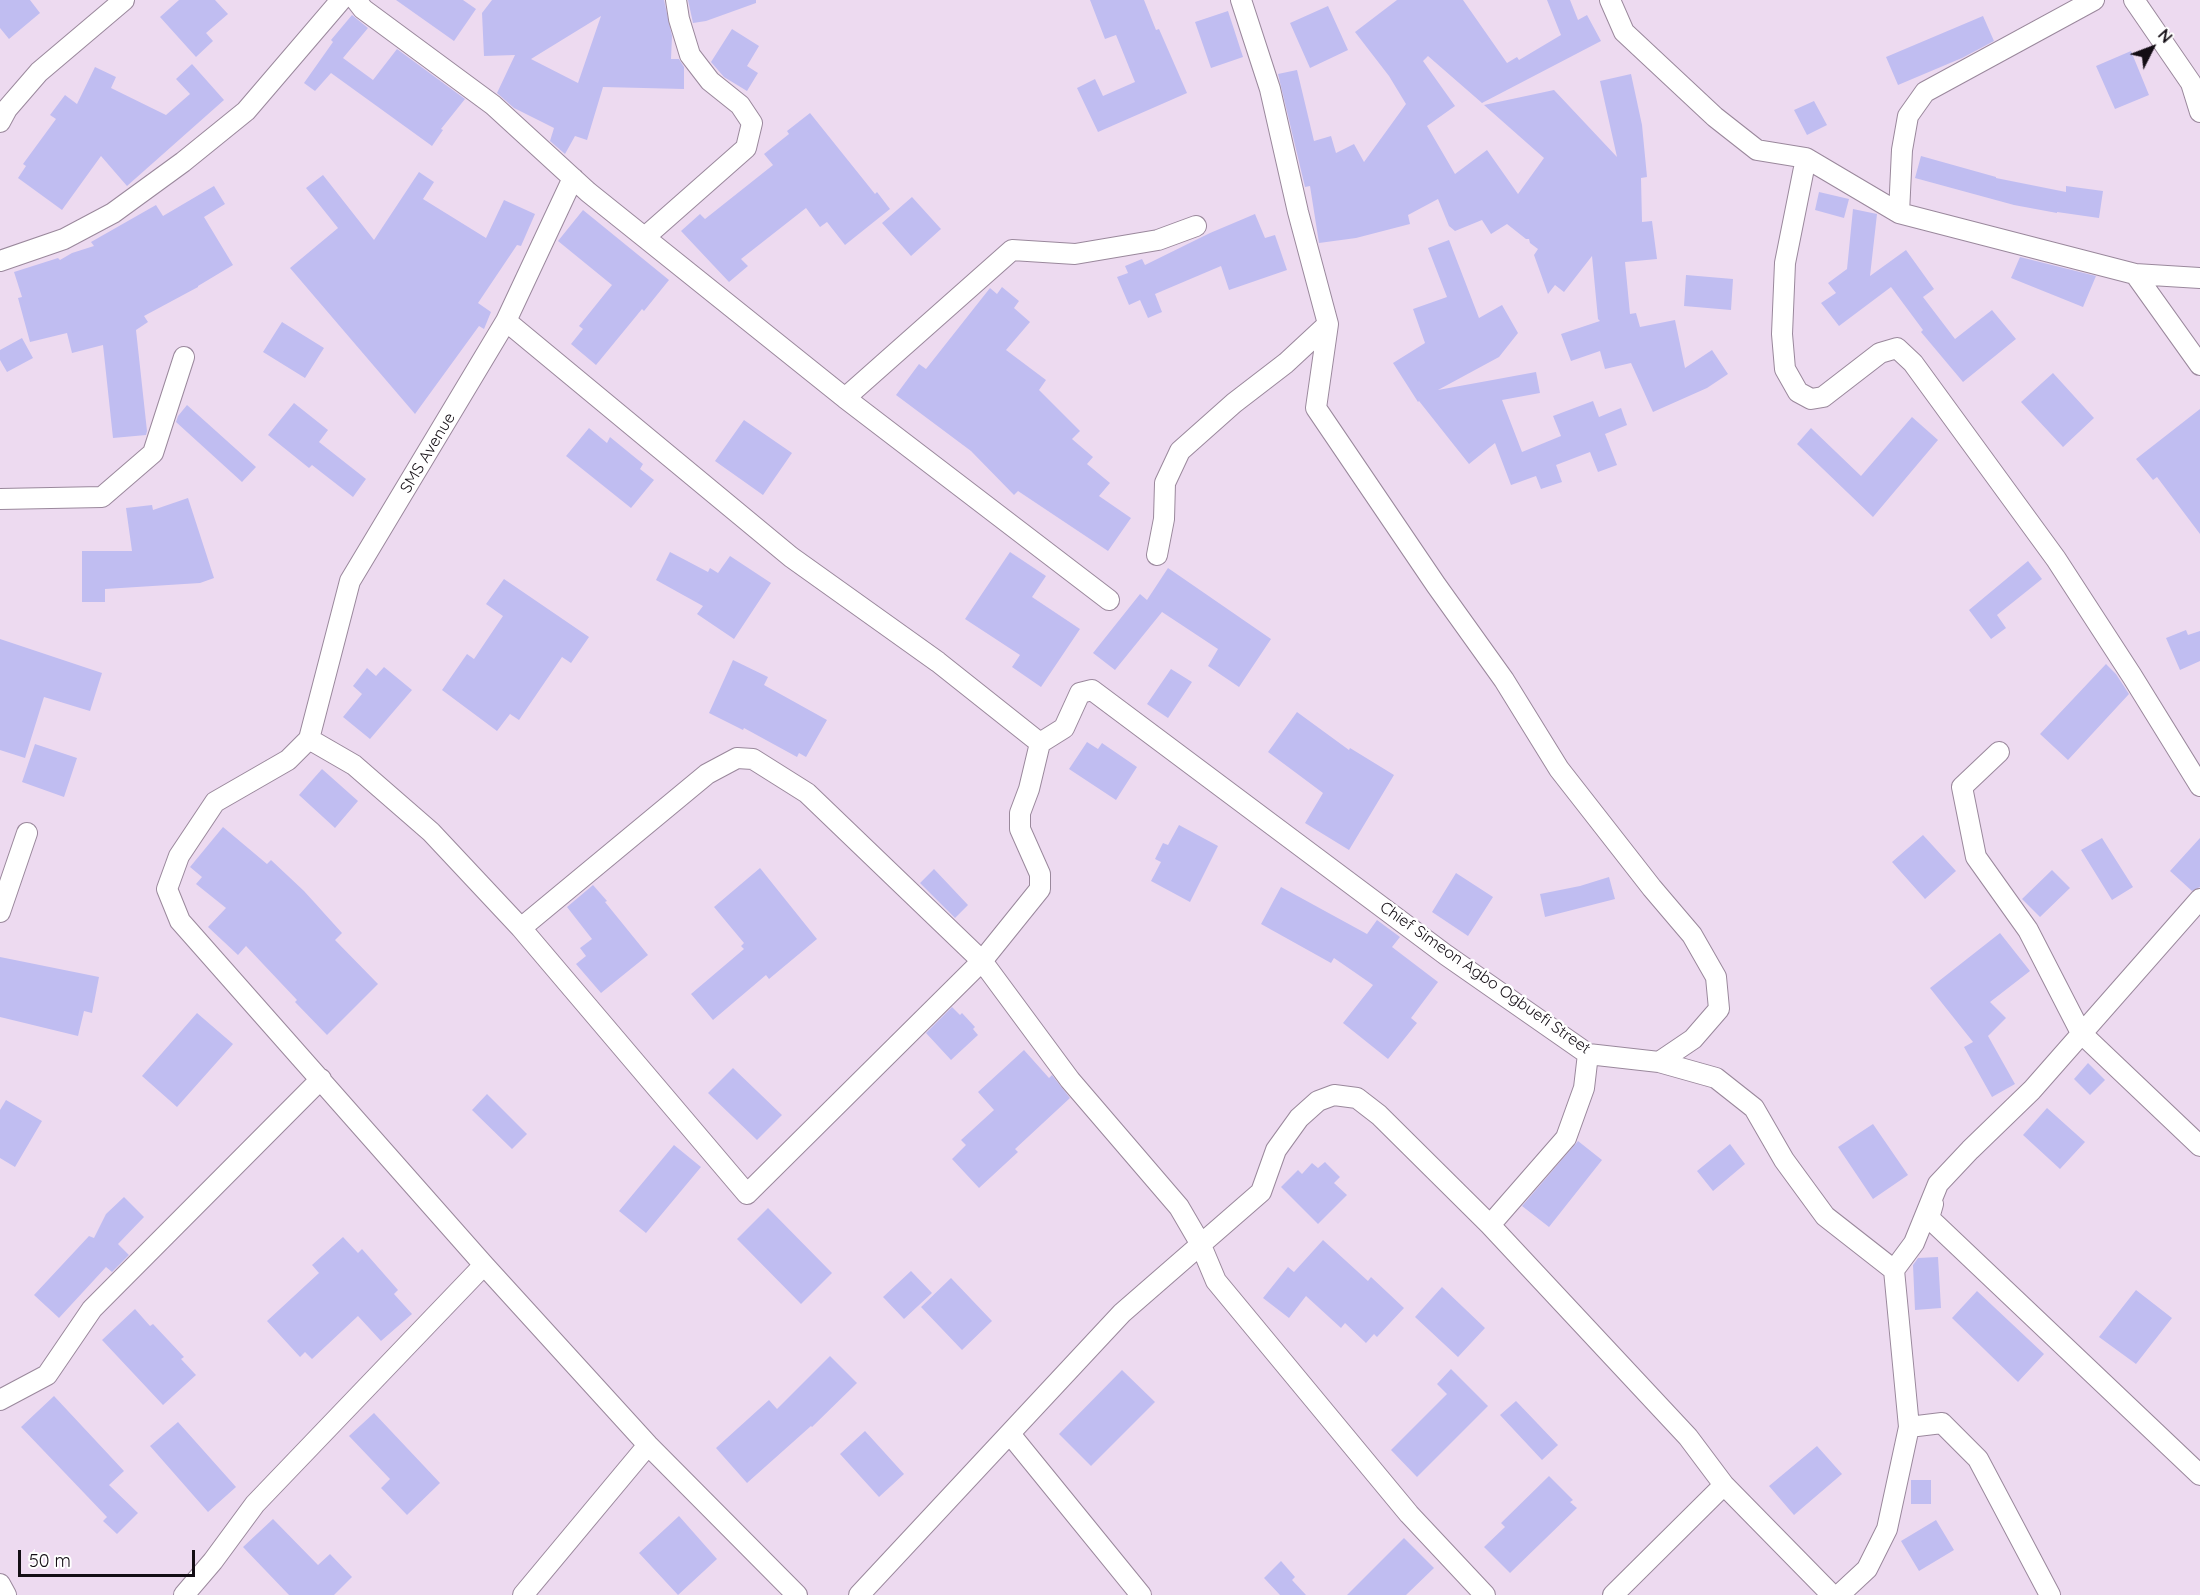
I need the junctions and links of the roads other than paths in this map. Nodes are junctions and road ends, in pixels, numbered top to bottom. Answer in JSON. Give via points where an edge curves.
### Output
{"nodes":[{"id":1,"x":124,"y":0,"type":"edge"},
{"id":2,"x":341,"y":0,"type":"edge"},
{"id":3,"x":356,"y":0,"type":"edge"},
{"id":4,"x":676,"y":0,"type":"edge"},
{"id":5,"x":1241,"y":0,"type":"edge"},
{"id":6,"x":1610,"y":0,"type":"edge"},
{"id":7,"x":2094,"y":0,"type":"edge"},
{"id":8,"x":2134,"y":0,"type":"edge"},
{"id":9,"x":2200,"y":112,"type":"edge"},
{"id":10,"x":0,"y":122,"type":"edge"},
{"id":11,"x":1806,"y":158,"type":"junction"},
{"id":12,"x":573,"y":178,"type":"junction"},
{"id":13,"x":1899,"y":213,"type":"junction"},
{"id":14,"x":1196,"y":225,"type":"dead end"},
{"id":15,"x":645,"y":237,"type":"junction"},
{"id":16,"x":0,"y":261,"type":"edge"},
{"id":17,"x":2134,"y":274,"type":"junction"},
{"id":18,"x":2200,"y":278,"type":"edge"},
{"id":19,"x":506,"y":321,"type":"junction"},
{"id":20,"x":1328,"y":324,"type":"junction"},
{"id":21,"x":184,"y":357,"type":"dead end"},
{"id":22,"x":2200,"y":365,"type":"edge"},
{"id":23,"x":845,"y":398,"type":"junction"},
{"id":24,"x":0,"y":499,"type":"edge"},
{"id":25,"x":1157,"y":555,"type":"dead end"},
{"id":26,"x":1109,"y":600,"type":"dead end"},
{"id":27,"x":309,"y":739,"type":"junction"},
{"id":28,"x":1040,"y":743,"type":"junction"},
{"id":29,"x":1999,"y":752,"type":"dead end"},
{"id":30,"x":2200,"y":786,"type":"edge"},
{"id":31,"x":27,"y":833,"type":"dead end"},
{"id":32,"x":2200,"y":899,"type":"edge"},
{"id":33,"x":0,"y":912,"type":"edge"},
{"id":34,"x":521,"y":928,"type":"junction"},
{"id":35,"x":982,"y":962,"type":"junction"},
{"id":36,"x":2081,"y":1033,"type":"junction"},
{"id":37,"x":1588,"y":1054,"type":"junction"},
{"id":38,"x":1659,"y":1062,"type":"junction"},
{"id":39,"x":321,"y":1079,"type":"junction"},
{"id":40,"x":2200,"y":1146,"type":"edge"},
{"id":41,"x":1938,"y":1184,"type":"junction"},
{"id":42,"x":1490,"y":1225,"type":"junction"},
{"id":43,"x":1200,"y":1243,"type":"junction"},
{"id":44,"x":484,"y":1265,"type":"junction"},
{"id":45,"x":1894,"y":1270,"type":"junction"},
{"id":46,"x":0,"y":1400,"type":"edge"},
{"id":47,"x":1909,"y":1426,"type":"junction"},
{"id":48,"x":1010,"y":1434,"type":"junction"},
{"id":49,"x":648,"y":1445,"type":"junction"},
{"id":50,"x":2200,"y":1475,"type":"edge"},
{"id":51,"x":1724,"y":1485,"type":"junction"},
{"id":52,"x":0,"y":1584,"type":"edge"},
{"id":53,"x":6,"y":1595,"type":"edge"},
{"id":54,"x":184,"y":1595,"type":"edge"},
{"id":55,"x":523,"y":1595,"type":"edge"},
{"id":56,"x":797,"y":1595,"type":"edge"},
{"id":57,"x":859,"y":1595,"type":"edge"},
{"id":58,"x":1141,"y":1595,"type":"edge"},
{"id":59,"x":1485,"y":1595,"type":"edge"},
{"id":60,"x":1613,"y":1595,"type":"edge"},
{"id":61,"x":1832,"y":1595,"type":"edge"},
{"id":62,"x":1839,"y":1595,"type":"edge"},
{"id":63,"x":2050,"y":1595,"type":"edge"}],
"edges":[{"from":1,"to":10,"type":"street","via":[[39,72]]},
{"from":2,"to":16,"type":"street","via":[[246,111],[183,162],[113,213],[64,239]]},
{"from":3,"to":12,"type":"street","via":[[493,105]]},
{"from":4,"to":15,"type":"street","via":[[690,55],[710,81],[740,105],[752,123],[746,148]]},
{"from":5,"to":20,"type":"street","via":[[1270,89]]},
{"from":6,"to":11,"type":"street","via":[[1624,32],[1715,117],[1757,150]]},
{"from":7,"to":13,"type":"street","via":[[1925,92],[1908,116]]},
{"from":8,"to":9,"type":"street","via":[[2191,83]]},
{"from":11,"to":13,"type":"street"},
{"from":11,"to":30,"type":"street","via":[[1785,262],[1783,298],[1785,369],[1798,392],[1811,399],[1823,397],[1880,353],[1897,348],[1913,363],[2056,560]]},
{"from":12,"to":15,"type":"street"},
{"from":12,"to":19,"type":"street","name":"SMS Avenue"},
{"from":13,"to":17,"type":"street"},
{"from":14,"to":23,"type":"street","via":[[1158,240],[1075,255],[1012,250]]},
{"from":15,"to":23,"type":"street"},
{"from":17,"to":18,"type":"street"},
{"from":17,"to":22,"type":"street"},
{"from":19,"to":27,"type":"street","name":"SMS Avenue","via":[[350,581]]},
{"from":19,"to":28,"type":"street","via":[[791,557],[938,662]]},
{"from":20,"to":25,"type":"street","via":[[1180,451],[1165,483]]},
{"from":20,"to":38,"type":"street","via":[[1316,408],[1504,680],[1559,769],[1692,935],[1716,977],[1719,1009],[1693,1039]]},
{"from":21,"to":24,"type":"street","via":[[153,453],[102,497]]},
{"from":23,"to":26,"type":"street"},
{"from":27,"to":34,"type":"street","via":[[354,765],[431,832]]},
{"from":27,"to":39,"type":"street","via":[[288,760],[215,802],[178,856],[166,889],[180,921]]},
{"from":28,"to":35,"type":"street","via":[[1020,813],[1020,830],[1040,874],[1040,889]]},
{"from":28,"to":37,"type":"street","name":"Chief Simeon Agbo Ogbuefi Street","via":[[1064,728],[1080,693],[1092,690],[1446,955]]},
{"from":29,"to":36,"type":"street","via":[[1962,787],[1976,857],[2028,930]]},
{"from":31,"to":33,"type":"street"},
{"from":32,"to":36,"type":"street"},
{"from":34,"to":35,"type":"street","via":[[707,774],[737,758],[753,759],[807,793]]},
{"from":34,"to":35,"type":"street","via":[[747,1194]]},
{"from":35,"to":43,"type":"street","via":[[1070,1080],[1179,1207]]},
{"from":36,"to":40,"type":"street"},
{"from":36,"to":41,"type":"street","via":[[2032,1090]]},
{"from":37,"to":38,"type":"street","name":"Chief Simeon Agbo Ogbuefi Street"},
{"from":37,"to":42,"type":"street","via":[[1584,1088],[1566,1138]]},
{"from":38,"to":45,"type":"street","name":"Chief Simeon Agbo Ogbuefi Street","via":[[1716,1078],[1754,1108],[1784,1160],[1825,1216]]},
{"from":39,"to":44,"type":"street"},
{"from":39,"to":46,"type":"street","via":[[92,1309],[47,1375]]},
{"from":41,"to":45,"type":"street","via":[[1914,1243]]},
{"from":41,"to":50,"type":"street","via":[[1929,1218]]},
{"from":42,"to":43,"type":"street","via":[[1379,1116],[1357,1098],[1334,1095],[1318,1101],[1299,1118],[1276,1150],[1261,1192]]},
{"from":42,"to":51,"type":"street","via":[[1688,1437]]},
{"from":43,"to":48,"type":"street","via":[[1122,1313]]},
{"from":43,"to":59,"type":"street","via":[[1216,1281],[1409,1514]]},
{"from":44,"to":49,"type":"street"},
{"from":44,"to":54,"type":"street","via":[[255,1504]]},
{"from":45,"to":47,"type":"street"},
{"from":47,"to":62,"type":"street","via":[[1887,1529],[1867,1569]]},
{"from":47,"to":63,"type":"street","via":[[1942,1423],[1978,1459]]},
{"from":48,"to":57,"type":"street"},
{"from":48,"to":58,"type":"street"},
{"from":49,"to":55,"type":"street"},
{"from":49,"to":56,"type":"street"},
{"from":51,"to":60,"type":"street"},
{"from":51,"to":61,"type":"street"},
{"from":52,"to":53,"type":"street"}]}
